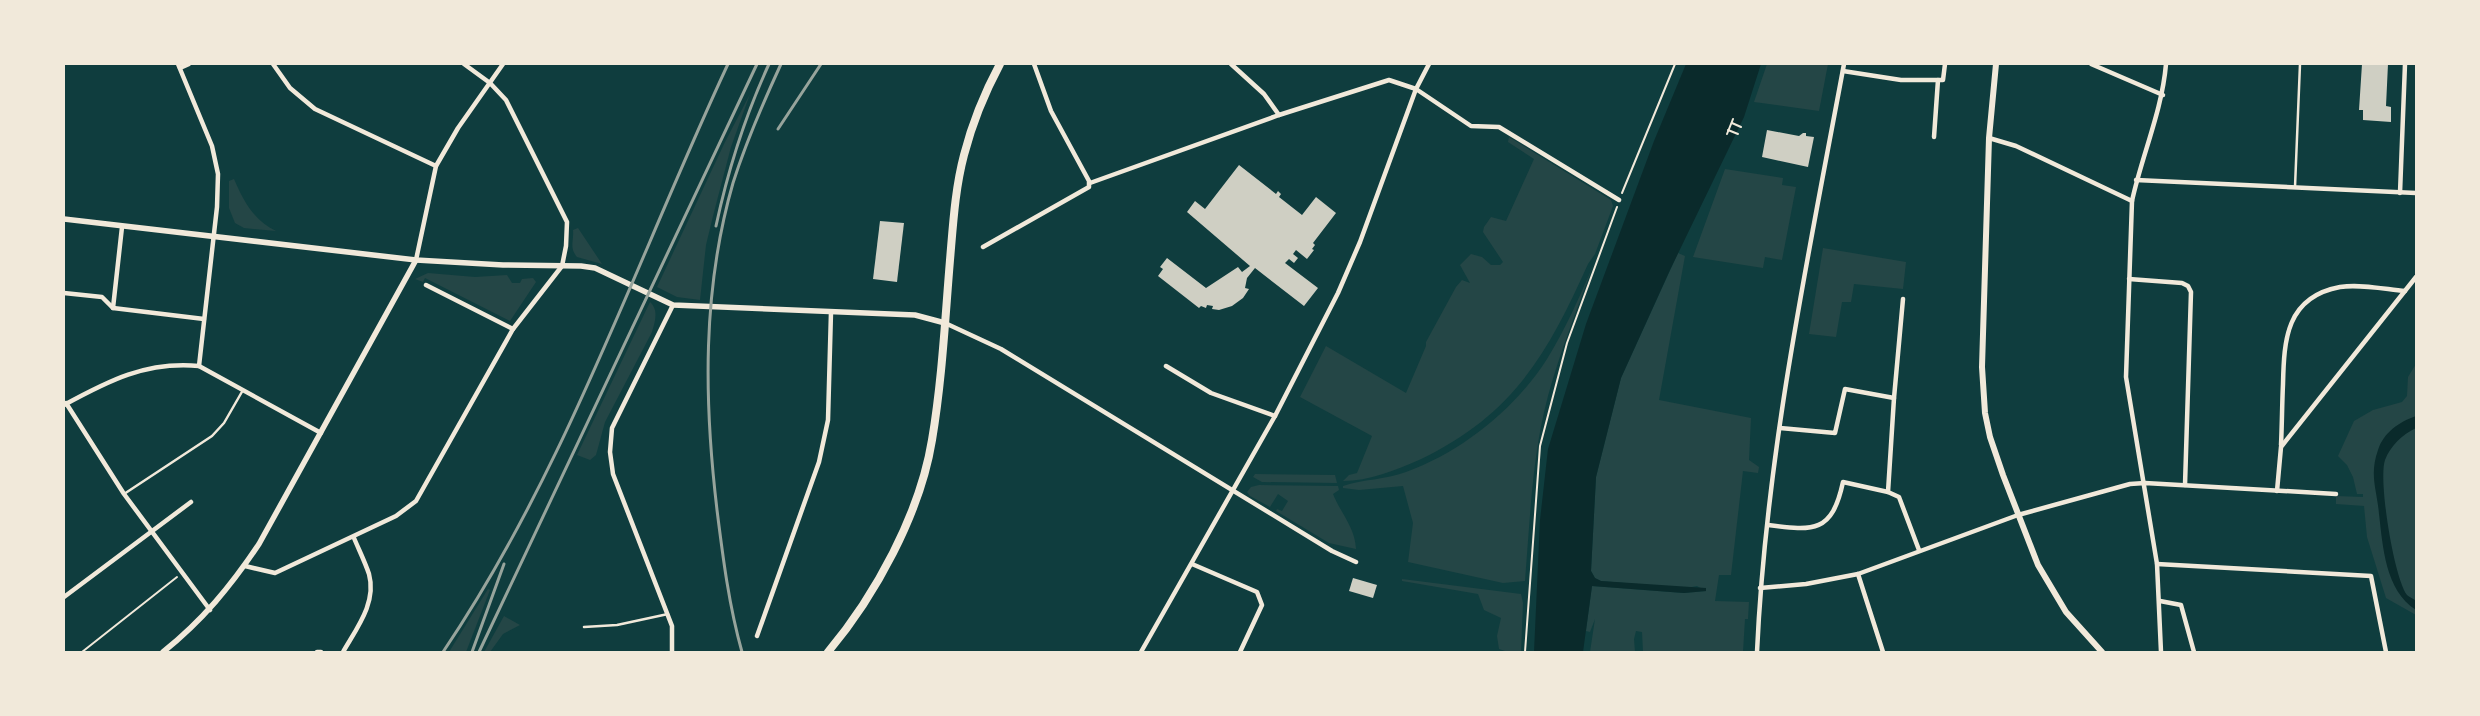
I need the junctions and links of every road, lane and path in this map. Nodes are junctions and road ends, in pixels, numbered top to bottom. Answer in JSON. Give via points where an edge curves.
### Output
{"nodes":[{"id":1,"x":189,"y":64,"type":"edge"},
{"id":2,"x":273,"y":64,"type":"edge"},
{"id":3,"x":464,"y":64,"type":"edge"},
{"id":4,"x":503,"y":64,"type":"edge"},
{"id":5,"x":1000,"y":64,"type":"edge"},
{"id":6,"x":1034,"y":64,"type":"edge"},
{"id":7,"x":1231,"y":64,"type":"edge"},
{"id":8,"x":1429,"y":64,"type":"edge"},
{"id":9,"x":1675,"y":64,"type":"edge"},
{"id":10,"x":1844,"y":64,"type":"edge"},
{"id":11,"x":1945,"y":64,"type":"edge"},
{"id":12,"x":1996,"y":64,"type":"edge"},
{"id":13,"x":2090,"y":64,"type":"edge"},
{"id":14,"x":2166,"y":64,"type":"edge"},
{"id":15,"x":2300,"y":64,"type":"edge"},
{"id":16,"x":2405,"y":64,"type":"edge"},
{"id":17,"x":179,"y":66,"type":"edge"},
{"id":18,"x":1843,"y":71,"type":"junction"},
{"id":19,"x":1938,"y":80,"type":"junction"},
{"id":20,"x":490,"y":83,"type":"junction"},
{"id":21,"x":1416,"y":89,"type":"junction"},
{"id":22,"x":2163,"y":95,"type":"junction"},
{"id":23,"x":1279,"y":115,"type":"junction"},
{"id":24,"x":1733,"y":119,"type":"dead end"},
{"id":25,"x":1732,"y":123,"type":"junction"},
{"id":26,"x":1741,"y":127,"type":"dead end"},
{"id":27,"x":1728,"y":130,"type":"junction"},
{"id":28,"x":1727,"y":134,"type":"dead end"},
{"id":29,"x":1738,"y":134,"type":"dead end"},
{"id":30,"x":1934,"y":137,"type":"dead end"},
{"id":31,"x":1989,"y":138,"type":"junction"},
{"id":32,"x":436,"y":166,"type":"junction"},
{"id":33,"x":2136,"y":180,"type":"junction"},
{"id":34,"x":1089,"y":185,"type":"junction"},
{"id":35,"x":2295,"y":189,"type":"junction"},
{"id":36,"x":2400,"y":193,"type":"junction"},
{"id":37,"x":2416,"y":193,"type":"edge"},
{"id":38,"x":1620,"y":200,"type":"junction"},
{"id":39,"x":2132,"y":201,"type":"junction"},
{"id":40,"x":64,"y":220,"type":"edge"},
{"id":41,"x":122,"y":227,"type":"junction"},
{"id":42,"x":213,"y":237,"type":"junction"},
{"id":43,"x":983,"y":247,"type":"dead end"},
{"id":44,"x":416,"y":260,"type":"junction"},
{"id":45,"x":562,"y":266,"type":"junction"},
{"id":46,"x":2416,"y":277,"type":"edge"},
{"id":47,"x":2129,"y":279,"type":"junction"},
{"id":48,"x":426,"y":285,"type":"dead end"},
{"id":49,"x":2405,"y":291,"type":"junction"},
{"id":50,"x":64,"y":293,"type":"edge"},
{"id":51,"x":1903,"y":299,"type":"dead end"},
{"id":52,"x":673,"y":305,"type":"junction"},
{"id":53,"x":113,"y":308,"type":"junction"},
{"id":54,"x":832,"y":312,"type":"junction"},
{"id":55,"x":204,"y":319,"type":"junction"},
{"id":56,"x":945,"y":322,"type":"junction"},
{"id":57,"x":513,"y":329,"type":"junction"},
{"id":58,"x":199,"y":366,"type":"junction"},
{"id":59,"x":1166,"y":366,"type":"dead end"},
{"id":60,"x":243,"y":390,"type":"junction"},
{"id":61,"x":1894,"y":398,"type":"junction"},
{"id":62,"x":65,"y":404,"type":"edge"},
{"id":63,"x":1275,"y":416,"type":"junction"},
{"id":64,"x":1780,"y":428,"type":"junction"},
{"id":65,"x":320,"y":433,"type":"junction"},
{"id":66,"x":2281,"y":447,"type":"junction"},
{"id":67,"x":2145,"y":483,"type":"junction"},
{"id":68,"x":2185,"y":485,"type":"junction"},
{"id":69,"x":1232,"y":489,"type":"junction"},
{"id":70,"x":2277,"y":491,"type":"junction"},
{"id":71,"x":1888,"y":492,"type":"junction"},
{"id":72,"x":124,"y":494,"type":"junction"},
{"id":73,"x":2336,"y":494,"type":"dead end"},
{"id":74,"x":191,"y":502,"type":"dead end"},
{"id":75,"x":2018,"y":515,"type":"junction"},
{"id":76,"x":1768,"y":525,"type":"junction"},
{"id":77,"x":151,"y":531,"type":"junction"},
{"id":78,"x":354,"y":538,"type":"junction"},
{"id":79,"x":1919,"y":550,"type":"junction"},
{"id":80,"x":1356,"y":562,"type":"dead end"},
{"id":81,"x":1192,"y":564,"type":"junction"},
{"id":82,"x":2157,"y":564,"type":"junction"},
{"id":83,"x":244,"y":566,"type":"junction"},
{"id":84,"x":182,"y":572,"type":"junction"},
{"id":85,"x":1858,"y":574,"type":"junction"},
{"id":86,"x":1760,"y":588,"type":"junction"},
{"id":87,"x":64,"y":597,"type":"edge"},
{"id":88,"x":2160,"y":601,"type":"junction"},
{"id":89,"x":210,"y":610,"type":"junction"},
{"id":90,"x":668,"y":614,"type":"junction"},
{"id":91,"x":584,"y":626,"type":"dead end"},
{"id":92,"x":757,"y":636,"type":"dead end"},
{"id":93,"x":82,"y":652,"type":"edge"},
{"id":94,"x":163,"y":652,"type":"edge"},
{"id":95,"x":343,"y":652,"type":"edge"},
{"id":96,"x":672,"y":652,"type":"edge"},
{"id":97,"x":828,"y":652,"type":"edge"},
{"id":98,"x":1141,"y":652,"type":"edge"},
{"id":99,"x":1240,"y":652,"type":"edge"},
{"id":100,"x":1525,"y":652,"type":"edge"},
{"id":101,"x":1757,"y":652,"type":"edge"},
{"id":102,"x":1883,"y":652,"type":"edge"},
{"id":103,"x":2102,"y":652,"type":"edge"},
{"id":104,"x":2161,"y":652,"type":"edge"},
{"id":105,"x":2194,"y":652,"type":"edge"},
{"id":106,"x":2386,"y":652,"type":"edge"}],
"edges":[{"from":1,"to":17,"type":"street"},
{"from":2,"to":32,"type":"street","via":[[290,88],[315,109]]},
{"from":3,"to":20,"type":"street"},
{"from":4,"to":20,"type":"street"},
{"from":5,"to":56,"type":"main road","via":[[974,124],[958,180]]},
{"from":6,"to":34,"type":"street","via":[[1051,111]]},
{"from":7,"to":23,"type":"street","via":[[1264,94]]},
{"from":8,"to":21,"type":"street"},
{"from":9,"to":38,"type":"path"},
{"from":10,"to":18,"type":"street"},
{"from":11,"to":19,"type":"street","via":[[1943,80]]},
{"from":12,"to":31,"type":"main road"},
{"from":13,"to":22,"type":"street"},
{"from":14,"to":22,"type":"street"},
{"from":15,"to":35,"type":"lane"},
{"from":16,"to":36,"type":"street"},
{"from":17,"to":42,"type":"street","via":[[216,161],[218,182]]},
{"from":18,"to":19,"type":"street","via":[[1901,80]]},
{"from":18,"to":64,"type":"street"},
{"from":19,"to":30,"type":"street"},
{"from":20,"to":32,"type":"street"},
{"from":20,"to":45,"type":"street","via":[[506,100],[567,222]]},
{"from":21,"to":23,"type":"street","via":[[1389,80]]},
{"from":21,"to":38,"type":"street","via":[[1471,126],[1499,127]]},
{"from":21,"to":63,"type":"street","via":[[1346,276]]},
{"from":22,"to":33,"type":"street"},
{"from":23,"to":34,"type":"street"},
{"from":24,"to":25,"type":"path"},
{"from":25,"to":26,"type":"path"},
{"from":25,"to":27,"type":"path"},
{"from":27,"to":28,"type":"path"},
{"from":27,"to":29,"type":"path"},
{"from":31,"to":39,"type":"street","via":[[2016,146]]},
{"from":31,"to":75,"type":"main road","via":[[1983,389],[1990,438]]},
{"from":32,"to":44,"type":"street"},
{"from":33,"to":35,"type":"street"},
{"from":33,"to":39,"type":"street"},
{"from":34,"to":43,"type":"street"},
{"from":35,"to":36,"type":"street"},
{"from":36,"to":37,"type":"street"},
{"from":38,"to":100,"type":"path","via":[[1567,343],[1540,446]]},
{"from":39,"to":47,"type":"street"},
{"from":40,"to":41,"type":"street"},
{"from":41,"to":42,"type":"street"},
{"from":41,"to":53,"type":"street"},
{"from":42,"to":44,"type":"street"},
{"from":42,"to":55,"type":"street"},
{"from":44,"to":45,"type":"street"},
{"from":44,"to":65,"type":"street"},
{"from":45,"to":52,"type":"street","via":[[595,268]]},
{"from":45,"to":57,"type":"street"},
{"from":46,"to":49,"type":"street"},
{"from":47,"to":67,"type":"street","via":[[2126,377]]},
{"from":47,"to":68,"type":"street","via":[[2182,283],[2191,292]]},
{"from":48,"to":57,"type":"street"},
{"from":49,"to":66,"type":"street"},
{"from":49,"to":66,"type":"street","via":[[2340,287],[2322,292],[2294,315],[2284,345]]},
{"from":50,"to":53,"type":"street","via":[[102,297]]},
{"from":51,"to":61,"type":"street"},
{"from":52,"to":54,"type":"street"},
{"from":52,"to":90,"type":"street","via":[[612,428],[610,452],[613,474]]},
{"from":53,"to":55,"type":"street"},
{"from":54,"to":56,"type":"street","via":[[915,315]]},
{"from":54,"to":92,"type":"street","via":[[828,420],[819,462]]},
{"from":55,"to":58,"type":"street"},
{"from":56,"to":69,"type":"street","via":[[1001,349]]},
{"from":56,"to":97,"type":"main road","via":[[932,442],[917,495],[881,574],[861,608]]},
{"from":57,"to":78,"type":"street","via":[[416,501],[396,516]]},
{"from":58,"to":60,"type":"street"},
{"from":58,"to":62,"type":"street","via":[[175,363],[151,367],[104,382]]},
{"from":59,"to":63,"type":"street","via":[[1211,392]]},
{"from":60,"to":65,"type":"street"},
{"from":60,"to":72,"type":"lane","via":[[224,423],[212,436]]},
{"from":61,"to":64,"type":"street","via":[[1845,389],[1835,433]]},
{"from":61,"to":71,"type":"street"},
{"from":62,"to":72,"type":"street"},
{"from":63,"to":69,"type":"street"},
{"from":64,"to":76,"type":"street"},
{"from":65,"to":83,"type":"street","via":[[291,489]]},
{"from":66,"to":70,"type":"street"},
{"from":67,"to":68,"type":"street"},
{"from":67,"to":75,"type":"street","via":[[2130,484]]},
{"from":67,"to":82,"type":"street"},
{"from":68,"to":70,"type":"street"},
{"from":69,"to":80,"type":"street"},
{"from":69,"to":81,"type":"street"},
{"from":70,"to":73,"type":"street"},
{"from":71,"to":76,"type":"street","via":[[1843,482],[1839,502],[1822,525],[1800,529]]},
{"from":71,"to":79,"type":"street","via":[[1899,497]]},
{"from":72,"to":77,"type":"street"},
{"from":74,"to":77,"type":"street"},
{"from":75,"to":79,"type":"street"},
{"from":75,"to":103,"type":"main road","via":[[2038,565],[2056,597]]},
{"from":76,"to":86,"type":"street"},
{"from":77,"to":84,"type":"street"},
{"from":77,"to":87,"type":"street"},
{"from":78,"to":83,"type":"street","via":[[275,573]]},
{"from":78,"to":95,"type":"street","via":[[369,575],[371,596],[366,612]]},
{"from":79,"to":85,"type":"street"},
{"from":81,"to":98,"type":"street"},
{"from":81,"to":99,"type":"street","via":[[1257,592],[1262,606]]},
{"from":82,"to":88,"type":"street"},
{"from":82,"to":106,"type":"street","via":[[2371,576]]},
{"from":83,"to":89,"type":"street"},
{"from":84,"to":89,"type":"street"},
{"from":84,"to":93,"type":"path"},
{"from":85,"to":86,"type":"street","via":[[1806,584]]},
{"from":85,"to":102,"type":"street"},
{"from":86,"to":101,"type":"street"},
{"from":88,"to":104,"type":"street"},
{"from":88,"to":105,"type":"street","via":[[2182,605]]},
{"from":89,"to":94,"type":"street"},
{"from":90,"to":91,"type":"lane","via":[[617,625]]},
{"from":90,"to":96,"type":"street","via":[[672,626]]}]}
